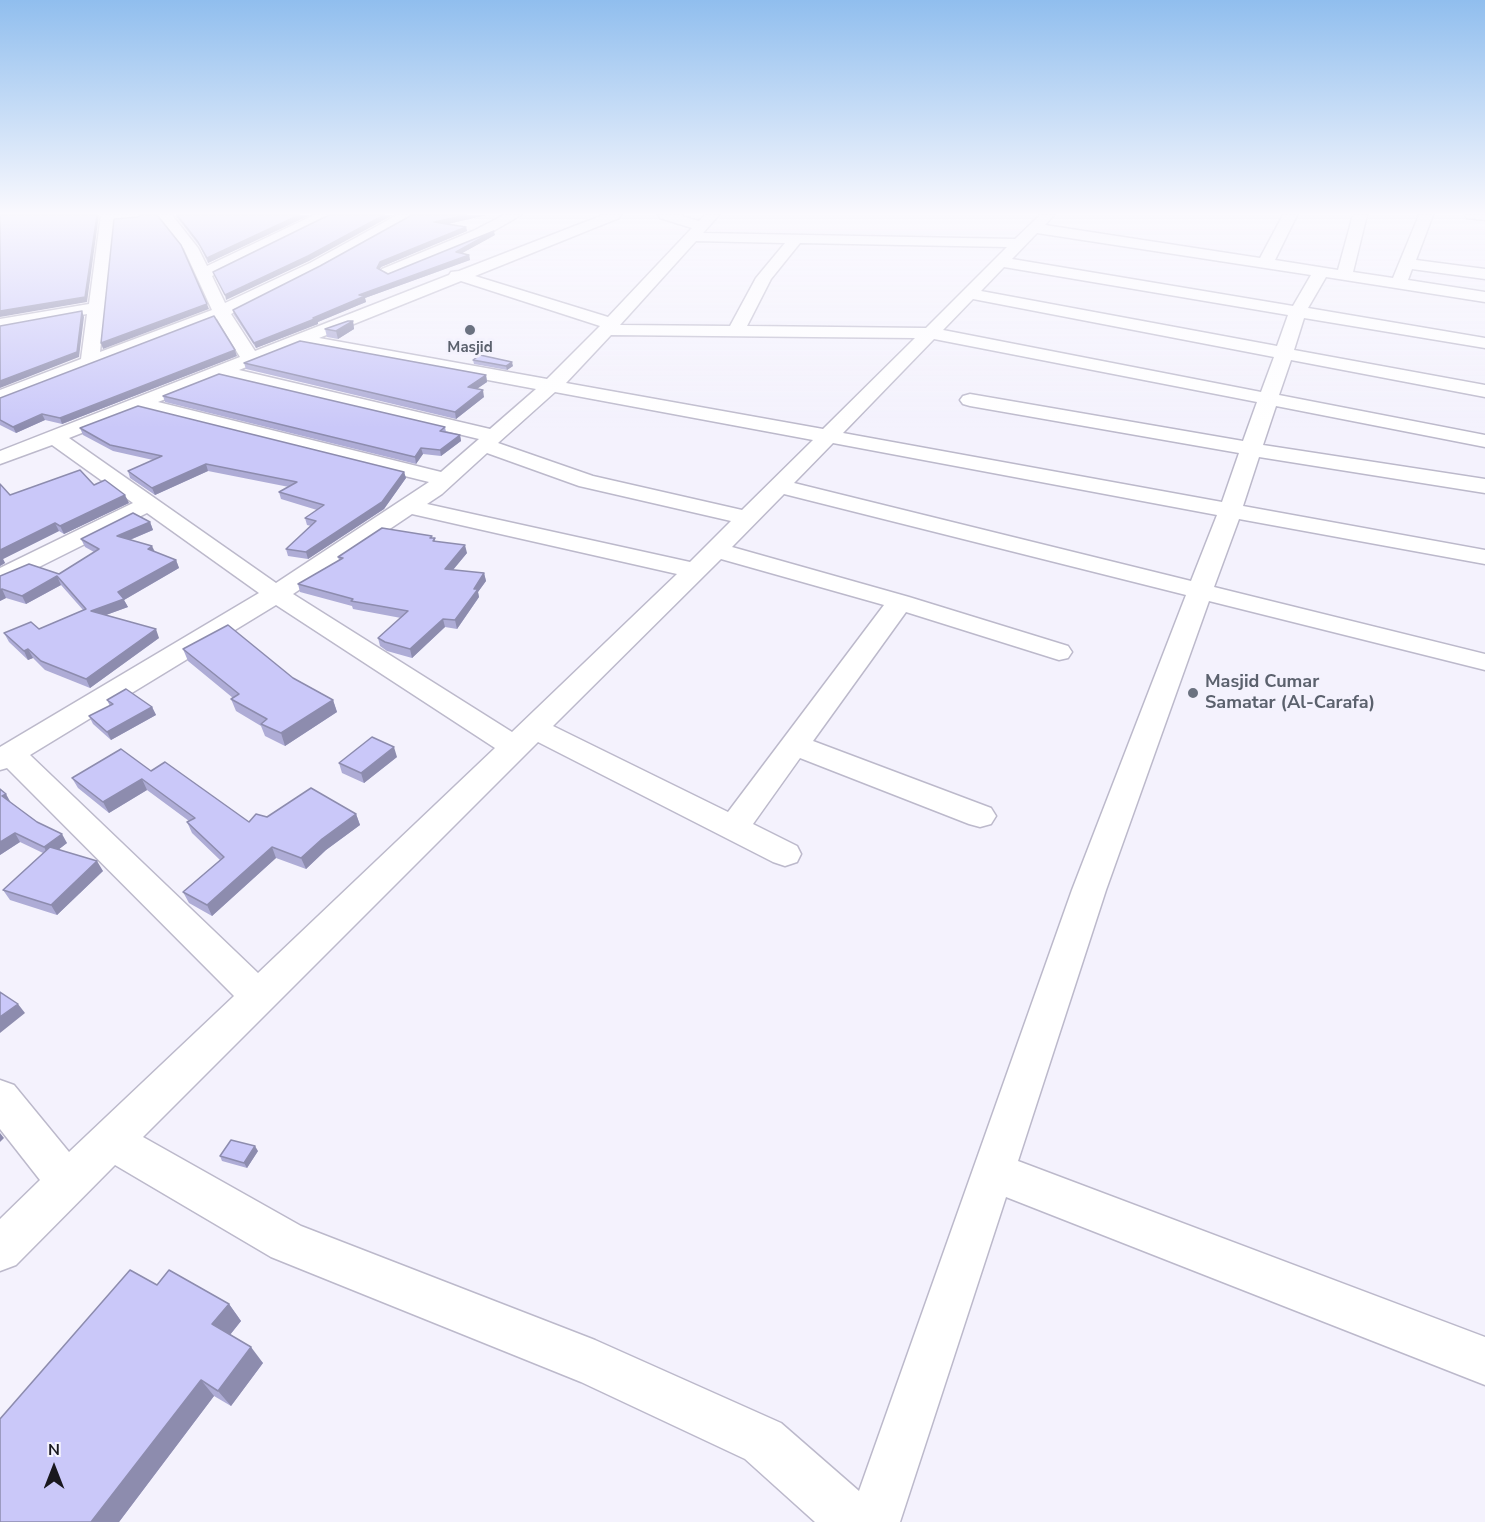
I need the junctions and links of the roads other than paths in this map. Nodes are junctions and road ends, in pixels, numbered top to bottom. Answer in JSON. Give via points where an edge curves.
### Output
{"nodes":[{"id":1,"x":100,"y":286,"type":"edge"},
{"id":2,"x":209,"y":286,"type":"edge"},
{"id":3,"x":272,"y":286,"type":"edge"},
{"id":4,"x":407,"y":286,"type":"edge"},
{"id":5,"x":430,"y":286,"type":"edge"},
{"id":6,"x":489,"y":286,"type":"edge"},
{"id":7,"x":647,"y":286,"type":"edge"},
{"id":8,"x":760,"y":286,"type":"edge"},
{"id":9,"x":978,"y":286,"type":"edge"},
{"id":10,"x":1203,"y":286,"type":"edge"},
{"id":11,"x":1314,"y":286,"type":"edge"},
{"id":12,"x":1412,"y":286,"type":"edge"},
{"id":13,"x":416,"y":292,"type":"junction"},
{"id":14,"x":971,"y":294,"type":"junction"},
{"id":15,"x":1485,"y":297,"type":"edge"},
{"id":16,"x":98,"y":308,"type":"junction"},
{"id":17,"x":221,"y":312,"type":"junction"},
{"id":18,"x":1298,"y":312,"type":"junction"},
{"id":19,"x":0,"y":324,"type":"edge"},
{"id":20,"x":609,"y":327,"type":"junction"},
{"id":21,"x":736,"y":331,"type":"junction"},
{"id":22,"x":930,"y":333,"type":"junction"},
{"id":23,"x":297,"y":339,"type":"junction"},
{"id":24,"x":1485,"y":343,"type":"edge"},
{"id":25,"x":1284,"y":353,"type":"junction"},
{"id":26,"x":250,"y":358,"type":"junction"},
{"id":27,"x":90,"y":362,"type":"junction"},
{"id":28,"x":219,"y":370,"type":"junction"},
{"id":29,"x":551,"y":386,"type":"junction"},
{"id":30,"x":1485,"y":391,"type":"edge"},
{"id":31,"x":0,"y":397,"type":"edge"},
{"id":32,"x":969,"y":400,"type":"dead end"},
{"id":33,"x":1268,"y":400,"type":"junction"},
{"id":34,"x":137,"y":403,"type":"junction"},
{"id":35,"x":54,"y":437,"type":"junction"},
{"id":36,"x":827,"y":437,"type":"junction"},
{"id":37,"x":488,"y":441,"type":"junction"},
{"id":38,"x":1485,"y":441,"type":"edge"},
{"id":39,"x":1251,"y":449,"type":"junction"},
{"id":40,"x":0,"y":458,"type":"edge"},
{"id":41,"x":445,"y":479,"type":"junction"},
{"id":42,"x":779,"y":486,"type":"junction"},
{"id":43,"x":1485,"y":486,"type":"edge"},
{"id":44,"x":148,"y":504,"type":"junction"},
{"id":45,"x":408,"y":506,"type":"junction"},
{"id":46,"x":1230,"y":511,"type":"junction"},
{"id":47,"x":747,"y":518,"type":"junction"},
{"id":48,"x":716,"y":550,"type":"junction"},
{"id":49,"x":1485,"y":558,"type":"edge"},
{"id":50,"x":695,"y":571,"type":"junction"},
{"id":51,"x":0,"y":577,"type":"edge"},
{"id":52,"x":1200,"y":592,"type":"junction"},
{"id":53,"x":276,"y":594,"type":"junction"},
{"id":54,"x":900,"y":602,"type":"junction"},
{"id":55,"x":1059,"y":652,"type":"dead end"},
{"id":56,"x":1485,"y":662,"type":"edge"},
{"id":57,"x":524,"y":738,"type":"junction"},
{"id":58,"x":794,"y":746,"type":"junction"},
{"id":59,"x":5,"y":757,"type":"edge"},
{"id":60,"x":980,"y":816,"type":"dead end"},
{"id":61,"x":733,"y":828,"type":"junction"},
{"id":62,"x":785,"y":854,"type":"dead end"},
{"id":63,"x":258,"y":997,"type":"junction"},
{"id":64,"x":0,"y":1098,"type":"edge"},
{"id":65,"x":111,"y":1140,"type":"junction"},
{"id":66,"x":993,"y":1172,"type":"junction"},
{"id":67,"x":68,"y":1183,"type":"junction"},
{"id":68,"x":0,"y":1249,"type":"edge"},
{"id":69,"x":1485,"y":1361,"type":"edge"},
{"id":70,"x":854,"y":1522,"type":"edge"},
{"id":71,"x":874,"y":1522,"type":"edge"}],
"edges":[{"from":1,"to":16,"type":"street"},
{"from":2,"to":17,"type":"street"},
{"from":3,"to":17,"type":"street"},
{"from":4,"to":13,"type":"street"},
{"from":5,"to":13,"type":"street"},
{"from":6,"to":20,"type":"street"},
{"from":7,"to":20,"type":"street"},
{"from":8,"to":21,"type":"street"},
{"from":9,"to":14,"type":"street"},
{"from":10,"to":18,"type":"street"},
{"from":11,"to":18,"type":"street"},
{"from":12,"to":15,"type":"street"},
{"from":13,"to":23,"type":"street"},
{"from":14,"to":22,"type":"street"},
{"from":14,"to":25,"type":"street"},
{"from":16,"to":19,"type":"street"},
{"from":16,"to":27,"type":"street"},
{"from":17,"to":26,"type":"street"},
{"from":17,"to":27,"type":"street"},
{"from":18,"to":24,"type":"street"},
{"from":18,"to":25,"type":"street"},
{"from":20,"to":21,"type":"street"},
{"from":20,"to":29,"type":"street"},
{"from":21,"to":22,"type":"street"},
{"from":22,"to":33,"type":"street"},
{"from":22,"to":36,"type":"street"},
{"from":23,"to":26,"type":"street"},
{"from":23,"to":29,"type":"street"},
{"from":25,"to":30,"type":"street"},
{"from":25,"to":33,"type":"street"},
{"from":26,"to":28,"type":"street"},
{"from":27,"to":31,"type":"street"},
{"from":28,"to":34,"type":"street"},
{"from":28,"to":37,"type":"street"},
{"from":29,"to":36,"type":"street"},
{"from":29,"to":37,"type":"street"},
{"from":32,"to":39,"type":"street"},
{"from":33,"to":38,"type":"street"},
{"from":33,"to":39,"type":"street"},
{"from":34,"to":35,"type":"street"},
{"from":34,"to":41,"type":"street"},
{"from":35,"to":40,"type":"street"},
{"from":35,"to":44,"type":"street"},
{"from":36,"to":42,"type":"street"},
{"from":36,"to":46,"type":"street"},
{"from":37,"to":41,"type":"street"},
{"from":37,"to":47,"type":"street","via":[[587,481]]},
{"from":39,"to":43,"type":"street"},
{"from":39,"to":46,"type":"street"},
{"from":41,"to":45,"type":"street"},
{"from":42,"to":47,"type":"street"},
{"from":42,"to":52,"type":"street"},
{"from":44,"to":51,"type":"street"},
{"from":44,"to":53,"type":"street"},
{"from":45,"to":50,"type":"street"},
{"from":45,"to":53,"type":"street"},
{"from":46,"to":49,"type":"street"},
{"from":46,"to":52,"type":"street"},
{"from":47,"to":48,"type":"street"},
{"from":48,"to":50,"type":"street"},
{"from":48,"to":54,"type":"street"},
{"from":50,"to":57,"type":"street"},
{"from":52,"to":56,"type":"street"},
{"from":52,"to":66,"type":"street","via":[[1089,890]]},
{"from":53,"to":57,"type":"street"},
{"from":53,"to":59,"type":"street"},
{"from":54,"to":55,"type":"street"},
{"from":54,"to":58,"type":"street"},
{"from":57,"to":61,"type":"street"},
{"from":57,"to":63,"type":"street"},
{"from":58,"to":60,"type":"street"},
{"from":58,"to":61,"type":"street"},
{"from":59,"to":63,"type":"street"},
{"from":61,"to":62,"type":"street"},
{"from":63,"to":65,"type":"street"},
{"from":64,"to":67,"type":"street"},
{"from":65,"to":67,"type":"street"},
{"from":65,"to":70,"type":"street","via":[[288,1242],[595,1364],[763,1441]]},
{"from":66,"to":69,"type":"street"},
{"from":66,"to":71,"type":"street"},
{"from":67,"to":68,"type":"street"}]}
